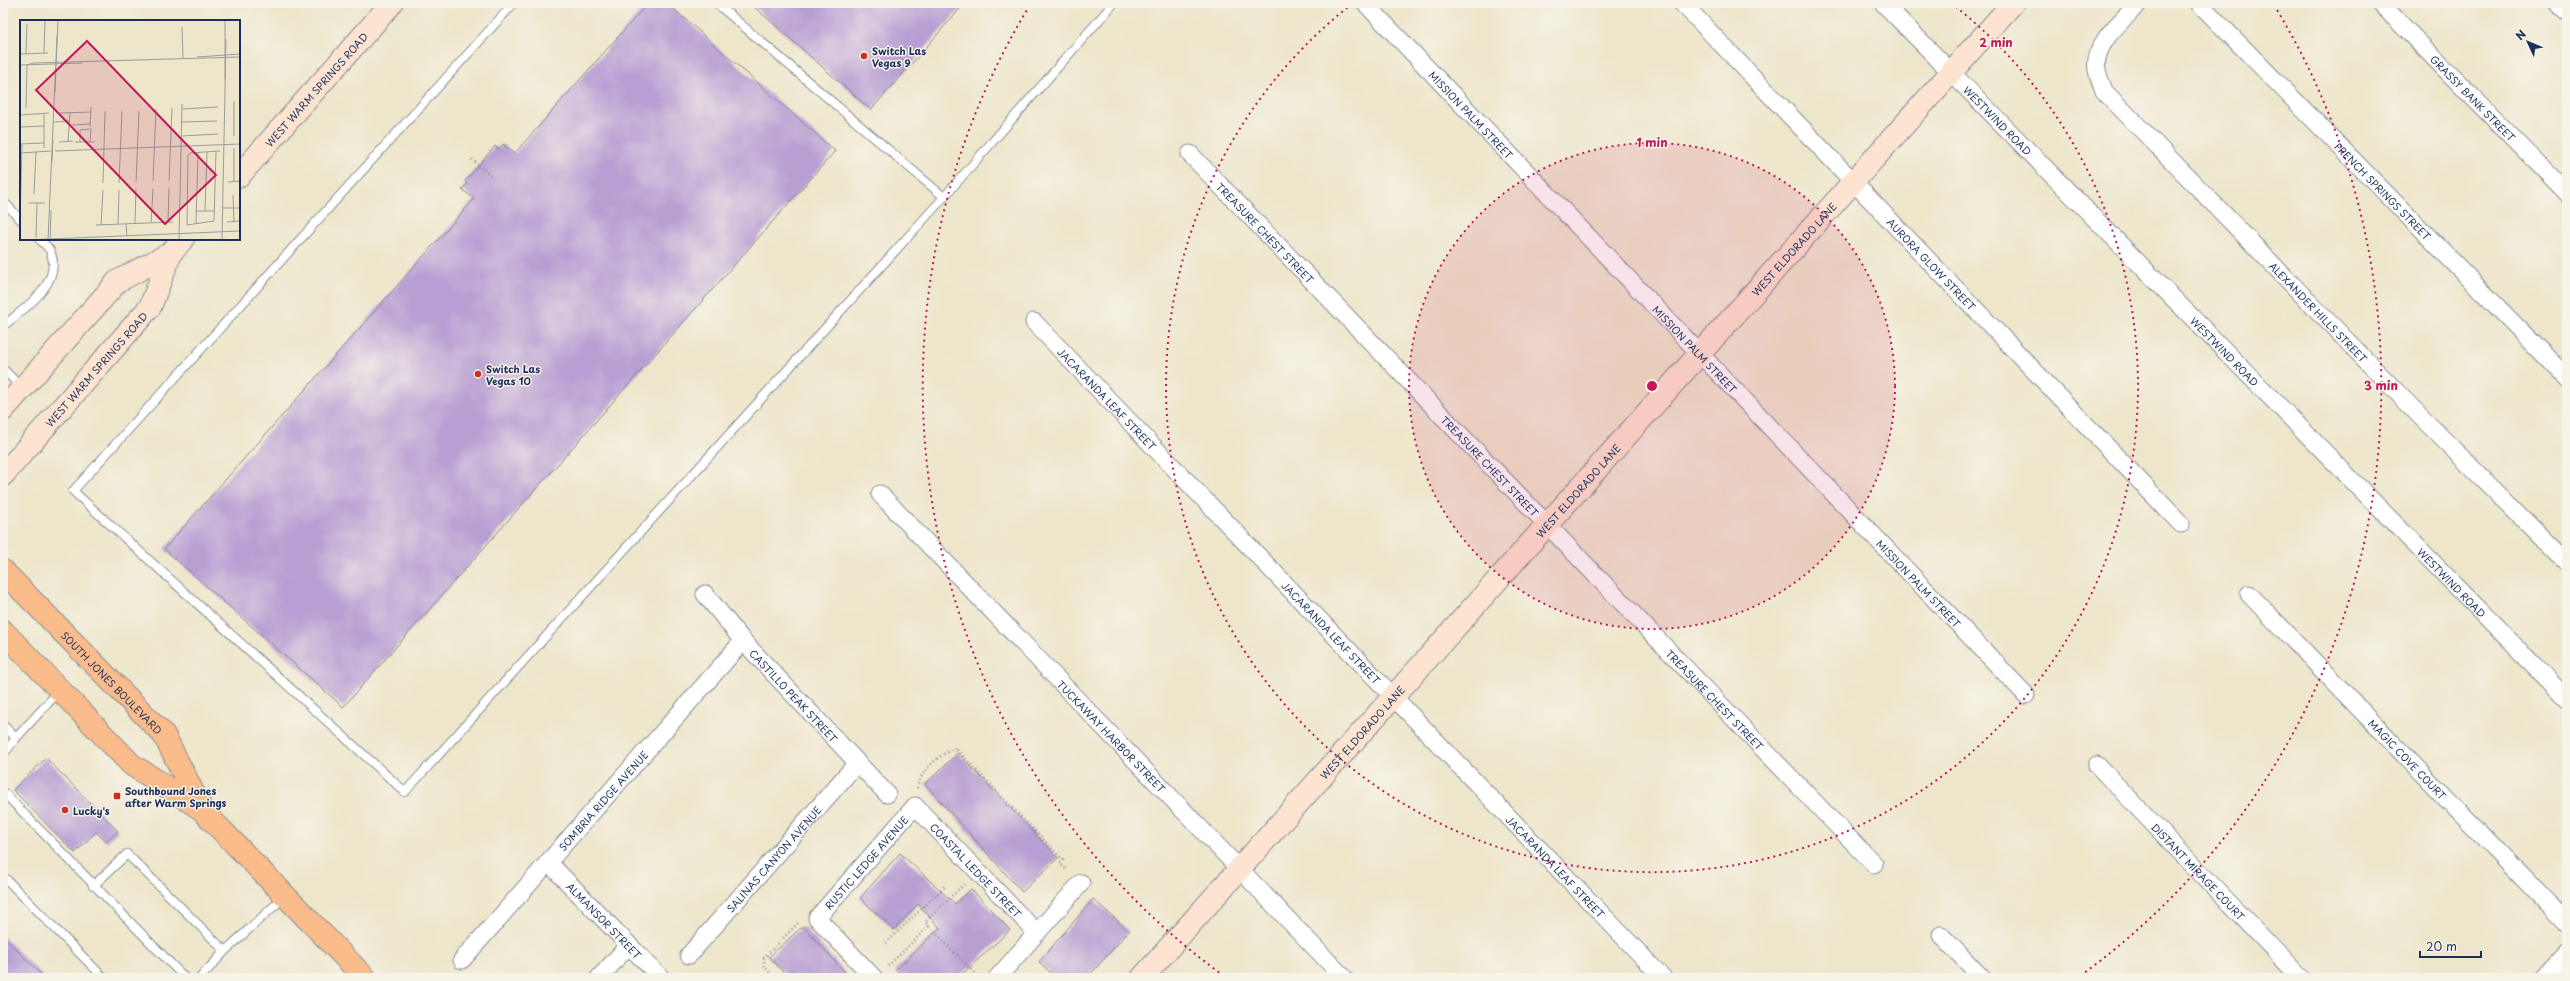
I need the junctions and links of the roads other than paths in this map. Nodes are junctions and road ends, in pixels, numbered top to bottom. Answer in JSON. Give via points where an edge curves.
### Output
{"nodes":[{"id":1,"x":392,"y":3,"type":"edge"},
{"id":2,"x":514,"y":3,"type":"edge"},
{"id":3,"x":716,"y":3,"type":"edge"},
{"id":4,"x":1114,"y":3,"type":"edge"},
{"id":5,"x":1365,"y":3,"type":"edge"},
{"id":6,"x":1682,"y":3,"type":"edge"},
{"id":7,"x":1883,"y":3,"type":"edge"},
{"id":8,"x":2012,"y":3,"type":"edge"},
{"id":9,"x":2138,"y":3,"type":"edge"},
{"id":10,"x":2199,"y":3,"type":"edge"},
{"id":11,"x":2380,"y":3,"type":"edge"},
{"id":12,"x":2559,"y":3,"type":"edge"},
{"id":13,"x":2567,"y":11,"type":"edge"},
{"id":14,"x":1951,"y":71,"type":"junction"},
{"id":15,"x":1190,"y":154,"type":"dead end"},
{"id":16,"x":240,"y":175,"type":"edge"},
{"id":17,"x":1853,"y":182,"type":"junction"},
{"id":18,"x":2567,"y":194,"type":"edge"},
{"id":19,"x":944,"y":197,"type":"junction"},
{"id":20,"x":3,"y":201,"type":"edge"},
{"id":21,"x":20,"y":219,"type":"edge"},
{"id":22,"x":40,"y":240,"type":"edge"},
{"id":23,"x":177,"y":246,"type":"edge"},
{"id":24,"x":1034,"y":322,"type":"dead end"},
{"id":25,"x":3,"y":326,"type":"edge"},
{"id":26,"x":1700,"y":353,"type":"junction"},
{"id":27,"x":3,"y":369,"type":"edge"},
{"id":28,"x":2567,"y":378,"type":"edge"},
{"id":29,"x":22,"y":388,"type":"junction"},
{"id":30,"x":3,"y":410,"type":"edge"},
{"id":31,"x":3,"y":475,"type":"edge"},
{"id":32,"x":880,"y":494,"type":"dead end"},
{"id":33,"x":1547,"y":524,"type":"junction"},
{"id":34,"x":2181,"y":524,"type":"dead end"},
{"id":35,"x":2567,"y":564,"type":"edge"},
{"id":36,"x":3,"y":571,"type":"edge"},
{"id":37,"x":705,"y":594,"type":"dead end"},
{"id":38,"x":2249,"y":594,"type":"dead end"},
{"id":39,"x":3,"y":631,"type":"edge"},
{"id":40,"x":743,"y":641,"type":"junction"},
{"id":41,"x":60,"y":690,"type":"junction"},
{"id":42,"x":2026,"y":695,"type":"dead end"},
{"id":43,"x":1394,"y":696,"type":"junction"},
{"id":44,"x":2567,"y":699,"type":"edge"},
{"id":45,"x":3,"y":725,"type":"edge"},
{"id":46,"x":16,"y":738,"type":"junction"},
{"id":47,"x":3,"y":755,"type":"edge"},
{"id":48,"x":857,"y":763,"type":"junction"},
{"id":49,"x":2097,"y":765,"type":"dead end"},
{"id":50,"x":3,"y":792,"type":"edge"},
{"id":51,"x":887,"y":794,"type":"dead end"},
{"id":52,"x":916,"y":806,"type":"joint"},
{"id":53,"x":201,"y":809,"type":"junction"},
{"id":54,"x":548,"y":862,"type":"junction"},
{"id":55,"x":1874,"y":864,"type":"dead end"},
{"id":56,"x":1239,"y":869,"type":"junction"},
{"id":57,"x":3,"y":876,"type":"edge"},
{"id":58,"x":1081,"y":883,"type":"road end"},
{"id":59,"x":93,"y":886,"type":"junction"},
{"id":60,"x":285,"y":896,"type":"junction"},
{"id":61,"x":2567,"y":924,"type":"edge"},
{"id":62,"x":1037,"y":933,"type":"junction"},
{"id":63,"x":1941,"y":935,"type":"dead end"},
{"id":64,"x":628,"y":945,"type":"junction"},
{"id":65,"x":225,"y":951,"type":"junction"},
{"id":66,"x":2567,"y":953,"type":"edge"},
{"id":67,"x":689,"y":955,"type":"dead end"},
{"id":68,"x":462,"y":960,"type":"dead end"},
{"id":69,"x":1002,"y":976,"type":"edge"},
{"id":70,"x":104,"y":978,"type":"edge"},
{"id":71,"x":185,"y":978,"type":"edge"},
{"id":72,"x":200,"y":978,"type":"edge"},
{"id":73,"x":365,"y":978,"type":"edge"},
{"id":74,"x":599,"y":978,"type":"edge"},
{"id":75,"x":661,"y":978,"type":"edge"},
{"id":76,"x":874,"y":978,"type":"edge"},
{"id":77,"x":1142,"y":978,"type":"edge"},
{"id":78,"x":1344,"y":978,"type":"edge"},
{"id":79,"x":1663,"y":978,"type":"edge"},
{"id":80,"x":1982,"y":978,"type":"edge"},
{"id":81,"x":2301,"y":978,"type":"edge"},
{"id":82,"x":2544,"y":978,"type":"edge"}],
"edges":[{"from":1,"to":16,"type":"street","name":"WEST WARM SPRINGS ROAD"},
{"from":2,"to":19,"type":"lane","via":[[73,491],[405,792]]},
{"from":3,"to":19,"type":"lane"},
{"from":4,"to":19,"type":"lane"},
{"from":5,"to":26,"type":"street","name":"MISSION PALM STREET"},
{"from":6,"to":17,"type":"street","name":"AURORA GLOW STREET"},
{"from":7,"to":14,"type":"street","name":"WESTWIND ROAD"},
{"from":8,"to":14,"type":"street","name":"WEST ELDORADO LANE"},
{"from":9,"to":35,"type":"street","name":"ALEXANDER HILLS STREET","via":[[2102,44],[2097,54],[2096,69],[2104,91]]},
{"from":10,"to":28,"type":"street","name":"FRENCH SPRINGS STREET"},
{"from":11,"to":18,"type":"street","name":"GRASSY BANK STREET"},
{"from":12,"to":13,"type":"street"},
{"from":14,"to":17,"type":"street","name":"WEST ELDORADO LANE"},
{"from":14,"to":44,"type":"street","name":"WESTWIND ROAD"},
{"from":15,"to":33,"type":"street","name":"TREASURE CHEST STREET"},
{"from":17,"to":26,"type":"street","name":"WEST ELDORADO LANE"},
{"from":17,"to":34,"type":"street","name":"AURORA GLOW STREET"},
{"from":20,"to":21,"type":"lane"},
{"from":22,"to":25,"type":"lane","via":[[51,251],[54,267],[47,286]]},
{"from":23,"to":29,"type":"street","name":"WEST WARM SPRINGS ROAD","via":[[118,281]]},
{"from":23,"to":31,"type":"street","name":"WEST WARM SPRINGS ROAD","via":[[150,307]]},
{"from":24,"to":43,"type":"street","name":"JACARANDA LEAF STREET"},
{"from":26,"to":33,"type":"street","name":"WEST ELDORADO LANE"},
{"from":26,"to":42,"type":"street","name":"MISSION PALM STREET"},
{"from":27,"to":29,"type":"lane"},
{"from":29,"to":30,"type":"street","name":"WEST WARM SPRINGS ROAD"},
{"from":32,"to":56,"type":"street","name":"TUCKAWAY HARBOR STREET"},
{"from":33,"to":43,"type":"street","name":"WEST ELDORADO LANE"},
{"from":33,"to":55,"type":"street","name":"TREASURE CHEST STREET"},
{"from":36,"to":53,"type":"main road","name":"SOUTH JONES BOULEVARD","via":[[164,735]]},
{"from":37,"to":40,"type":"street","name":"CASTILLO PEAK STREET"},
{"from":38,"to":61,"type":"street","name":"MAGIC COVE COURT"},
{"from":39,"to":41,"type":"main road","name":"SOUTH JONES BOULEVARD"},
{"from":40,"to":48,"type":"street","name":"CASTILLO PEAK STREET"},
{"from":40,"to":54,"type":"street","name":"SOMBRIA RIDGE AVENUE"},
{"from":41,"to":46,"type":"lane"},
{"from":41,"to":53,"type":"main road","name":"SOUTH JONES BOULEVARD","via":[[132,765]]},
{"from":43,"to":56,"type":"street","name":"WEST ELDORADO LANE"},
{"from":43,"to":79,"type":"street","name":"JACARANDA LEAF STREET"},
{"from":45,"to":46,"type":"lane"},
{"from":46,"to":47,"type":"lane"},
{"from":48,"to":51,"type":"street","name":"CASTILLO PEAK STREET"},
{"from":48,"to":67,"type":"street","name":"SALINAS CANYON AVENUE"},
{"from":49,"to":81,"type":"street","name":"DISTANT MIRAGE COURT"},
{"from":50,"to":59,"type":"lane"},
{"from":52,"to":62,"type":"street","name":"COASTAL LEDGE STREET"},
{"from":52,"to":76,"type":"street","name":"RUSTIC LEDGE AVENUE","via":[[817,918]]},
{"from":53,"to":60,"type":"main road","name":"SOUTH JONES BOULEVARD"},
{"from":54,"to":64,"type":"street","name":"ALMANSOR STREET"},
{"from":54,"to":68,"type":"street","name":"SOMBRIA RIDGE AVENUE"},
{"from":56,"to":77,"type":"street","name":"WEST ELDORADO LANE"},
{"from":56,"to":78,"type":"street","name":"TUCKAWAY HARBOR STREET"},
{"from":57,"to":70,"type":"lane"},
{"from":58,"to":62,"type":"street"},
{"from":59,"to":65,"type":"lane","via":[[127,854]]},
{"from":59,"to":71,"type":"lane"},
{"from":60,"to":65,"type":"lane"},
{"from":60,"to":73,"type":"main road","name":"SOUTH JONES BOULEVARD"},
{"from":62,"to":69,"type":"street"},
{"from":63,"to":80,"type":"street"},
{"from":64,"to":74,"type":"street"},
{"from":64,"to":75,"type":"street","name":"ALMANSOR STREET"},
{"from":65,"to":72,"type":"lane"},
{"from":66,"to":82,"type":"street"}]}
